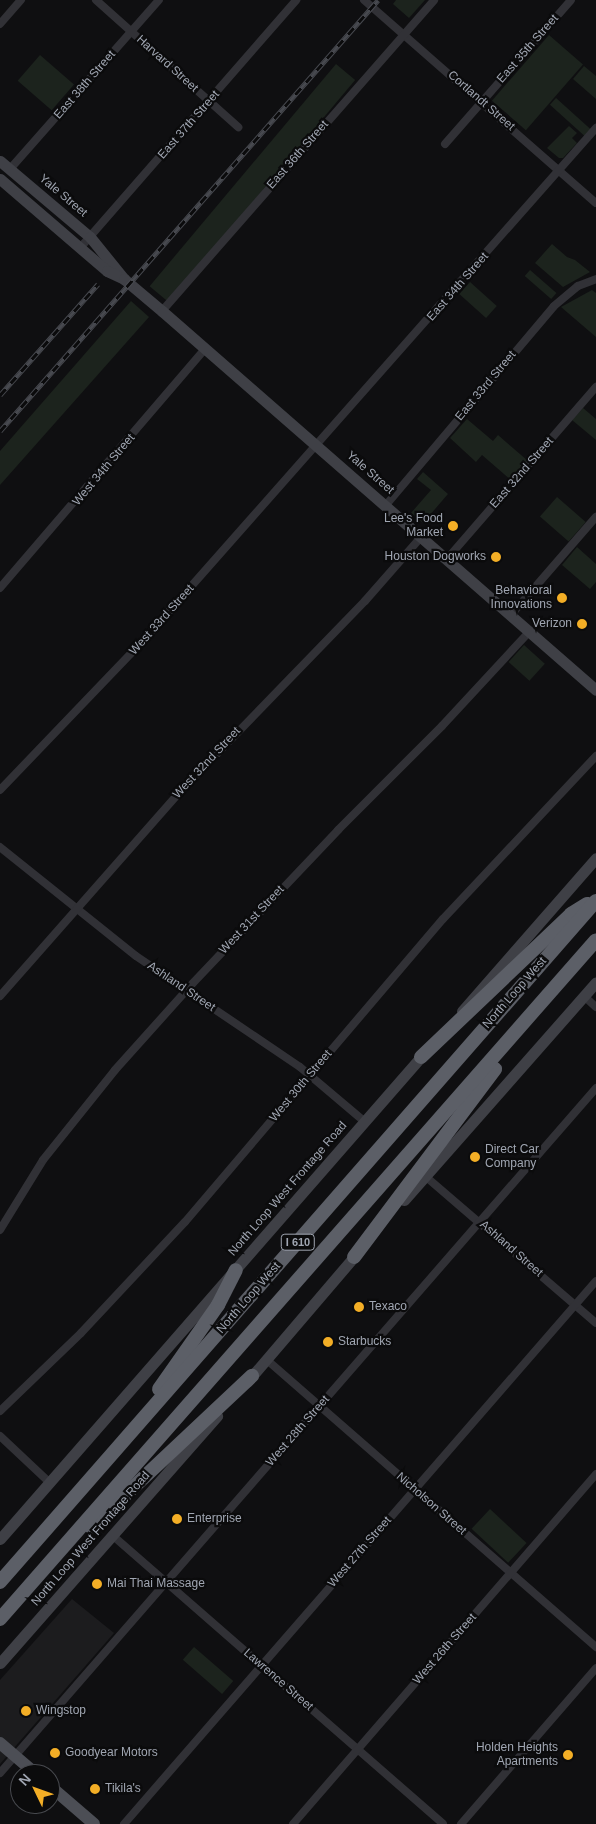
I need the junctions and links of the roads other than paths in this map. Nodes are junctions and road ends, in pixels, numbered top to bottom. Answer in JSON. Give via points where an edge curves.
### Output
{"nodes":[{"id":1,"x":20,"y":0,"type":"edge"},
{"id":2,"x":96,"y":0,"type":"edge"},
{"id":3,"x":159,"y":0,"type":"edge"},
{"id":4,"x":296,"y":0,"type":"edge"},
{"id":5,"x":364,"y":0,"type":"edge"},
{"id":6,"x":434,"y":0,"type":"edge"},
{"id":7,"x":572,"y":0,"type":"edge"},
{"id":8,"x":0,"y":24,"type":"edge"},
{"id":9,"x":131,"y":32,"type":"junction"},
{"id":10,"x":404,"y":34,"type":"junction"},
{"id":11,"x":209,"y":101,"type":"junction"},
{"id":12,"x":482,"y":101,"type":"junction"},
{"id":13,"x":238,"y":127,"type":"dead end"},
{"id":14,"x":596,"y":128,"type":"edge"},
{"id":15,"x":445,"y":144,"type":"dead end"},
{"id":16,"x":0,"y":161,"type":"edge"},
{"id":17,"x":10,"y":169,"type":"junction"},
{"id":18,"x":559,"y":171,"type":"junction"},
{"id":19,"x":0,"y":179,"type":"edge"},
{"id":20,"x":596,"y":203,"type":"edge"},
{"id":21,"x":58,"y":209,"type":"junction"},
{"id":22,"x":47,"y":220,"type":"junction"},
{"id":23,"x":90,"y":237,"type":"junction"},
{"id":24,"x":80,"y":248,"type":"junction"},
{"id":25,"x":124,"y":279,"type":"junction"},
{"id":26,"x":596,"y":279,"type":"edge"},
{"id":27,"x":162,"y":311,"type":"junction"},
{"id":28,"x":205,"y":349,"type":"junction"},
{"id":29,"x":596,"y":387,"type":"edge"},
{"id":30,"x":318,"y":444,"type":"junction"},
{"id":31,"x":386,"y":505,"type":"junction"},
{"id":32,"x":596,"y":517,"type":"edge"},
{"id":33,"x":422,"y":536,"type":"junction"},
{"id":34,"x":447,"y":559,"type":"junction"},
{"id":35,"x":0,"y":588,"type":"edge"},
{"id":36,"x":511,"y":615,"type":"junction"},
{"id":37,"x":530,"y":631,"type":"junction"},
{"id":38,"x":596,"y":690,"type":"edge"},
{"id":39,"x":596,"y":756,"type":"edge"},
{"id":40,"x":0,"y":790,"type":"edge"},
{"id":41,"x":0,"y":848,"type":"edge"},
{"id":42,"x":596,"y":858,"type":"edge"},
{"id":43,"x":596,"y":899,"type":"edge"},
{"id":44,"x":74,"y":909,"type":"junction"},
{"id":45,"x":596,"y":940,"type":"edge"},
{"id":46,"x":596,"y":982,"type":"edge"},
{"id":47,"x":555,"y":988,"type":"junction"},
{"id":48,"x":185,"y":991,"type":"junction"},
{"id":49,"x":0,"y":996,"type":"edge"},
{"id":50,"x":584,"y":996,"type":"junction"},
{"id":51,"x":596,"y":1007,"type":"edge"},
{"id":52,"x":421,"y":1057,"type":"junction"},
{"id":53,"x":309,"y":1074,"type":"junction"},
{"id":54,"x":596,"y":1088,"type":"edge"},
{"id":55,"x":365,"y":1122,"type":"junction"},
{"id":56,"x":425,"y":1176,"type":"junction"},
{"id":57,"x":480,"y":1222,"type":"junction"},
{"id":58,"x":0,"y":1230,"type":"edge"},
{"id":59,"x":354,"y":1256,"type":"junction"},
{"id":60,"x":236,"y":1270,"type":"junction"},
{"id":61,"x":596,"y":1281,"type":"edge"},
{"id":62,"x":575,"y":1305,"type":"junction"},
{"id":63,"x":596,"y":1323,"type":"edge"},
{"id":64,"x":267,"y":1360,"type":"junction"},
{"id":65,"x":252,"y":1376,"type":"junction"},
{"id":66,"x":320,"y":1406,"type":"junction"},
{"id":67,"x":0,"y":1411,"type":"edge"},
{"id":68,"x":0,"y":1436,"type":"edge"},
{"id":69,"x":117,"y":1449,"type":"junction"},
{"id":70,"x":596,"y":1474,"type":"edge"},
{"id":71,"x":48,"y":1482,"type":"junction"},
{"id":72,"x":415,"y":1489,"type":"junction"},
{"id":73,"x":112,"y":1535,"type":"junction"},
{"id":74,"x":0,"y":1539,"type":"edge"},
{"id":75,"x":511,"y":1573,"type":"junction"},
{"id":76,"x":0,"y":1582,"type":"edge"},
{"id":77,"x":167,"y":1583,"type":"junction"},
{"id":78,"x":29,"y":1586,"type":"junction"},
{"id":79,"x":0,"y":1620,"type":"edge"},
{"id":80,"x":596,"y":1647,"type":"edge"},
{"id":81,"x":0,"y":1662,"type":"edge"},
{"id":82,"x":262,"y":1666,"type":"junction"},
{"id":83,"x":596,"y":1668,"type":"edge"},
{"id":84,"x":0,"y":1743,"type":"edge"},
{"id":85,"x":358,"y":1750,"type":"junction"},
{"id":86,"x":15,"y":1756,"type":"junction"},
{"id":87,"x":24,"y":1764,"type":"edge"},
{"id":88,"x":0,"y":1773,"type":"edge"},
{"id":89,"x":60,"y":1795,"type":"edge"},
{"id":90,"x":94,"y":1824,"type":"edge"},
{"id":91,"x":124,"y":1824,"type":"edge"},
{"id":92,"x":293,"y":1824,"type":"edge"},
{"id":93,"x":443,"y":1824,"type":"edge"},
{"id":94,"x":461,"y":1824,"type":"edge"}],
"edges":[{"from":1,"to":8,"type":"street"},
{"from":2,"to":9,"type":"street","name":"Harvard Street"},
{"from":3,"to":9,"type":"street","name":"East 38th Street"},
{"from":4,"to":11,"type":"street","name":"East 37th Street"},
{"from":5,"to":10,"type":"street","name":"Cortlandt Street"},
{"from":6,"to":10,"type":"street","name":"East 36th Street"},
{"from":7,"to":12,"type":"street","name":"East 35th Street"},
{"from":9,"to":11,"type":"street","name":"Harvard Street"},
{"from":9,"to":17,"type":"street","name":"East 38th Street"},
{"from":10,"to":12,"type":"street","name":"Cortlandt Street"},
{"from":10,"to":27,"type":"street","name":"East 36th Street"},
{"from":11,"to":13,"type":"street","name":"Harvard Street"},
{"from":11,"to":23,"type":"street","name":"East 37th Street"},
{"from":12,"to":15,"type":"street","name":"East 35th Street"},
{"from":12,"to":18,"type":"street","name":"Cortlandt Street"},
{"from":14,"to":18,"type":"street","name":"East 34th Street"},
{"from":16,"to":17,"type":"main road","name":"Yale Street"},
{"from":17,"to":21,"type":"main road","name":"Yale Street"},
{"from":18,"to":20,"type":"street","name":"Cortlandt Street"},
{"from":18,"to":30,"type":"street","name":"East 34th Street"},
{"from":19,"to":22,"type":"main road","name":"Yale Street"},
{"from":21,"to":22,"type":"main road"},
{"from":21,"to":23,"type":"main road","name":"Yale Street"},
{"from":22,"to":24,"type":"main road","name":"Yale Street"},
{"from":23,"to":24,"type":"street","name":"East 37th Street"},
{"from":23,"to":25,"type":"main road","name":"Yale Street"},
{"from":24,"to":25,"type":"main road","name":"Yale Street","via":[[108,271]]},
{"from":25,"to":27,"type":"main road","name":"Yale Street"},
{"from":26,"to":31,"type":"street","name":"East 33rd Street","via":[[578,286],[554,306]]},
{"from":27,"to":28,"type":"main road","name":"Yale Street"},
{"from":28,"to":30,"type":"main road","name":"Yale Street"},
{"from":28,"to":35,"type":"street","name":"West 34th Street"},
{"from":29,"to":34,"type":"street","name":"East 32nd Street"},
{"from":30,"to":31,"type":"main road","name":"Yale Street"},
{"from":30,"to":40,"type":"street","name":"West 33rd Street","via":[[142,642]]},
{"from":31,"to":33,"type":"main road","name":"Yale Street"},
{"from":32,"to":36,"type":"street"},
{"from":33,"to":34,"type":"main road","name":"Yale Street"},
{"from":33,"to":44,"type":"street","name":"West 32nd Street"},
{"from":34,"to":36,"type":"main road","name":"Yale Street"},
{"from":36,"to":37,"type":"main road","name":"Yale Street"},
{"from":37,"to":38,"type":"main road","name":"Yale Street"},
{"from":37,"to":48,"type":"street","name":"West 31st Street"},
{"from":39,"to":53,"type":"street","name":"West 30th Street","via":[[442,919]]},
{"from":41,"to":44,"type":"street","name":"Ashland Street"},
{"from":42,"to":52,"type":"main road","name":"North Loop West Frontage Road"},
{"from":43,"to":52,"type":"highway","via":[[571,914]]},
{"from":43,"to":69,"type":"highway","name":"North Loop West","number":"I 610"},
{"from":44,"to":48,"type":"street","name":"Ashland Street"},
{"from":44,"to":49,"type":"street","name":"West 32nd Street"},
{"from":45,"to":47,"type":"highway","name":"North Loop West","number":"I 610"},
{"from":46,"to":50,"type":"main road","name":"North Loop West Frontage Road"},
{"from":47,"to":59,"type":"highway"},
{"from":47,"to":78,"type":"highway","name":"North Loop West","number":"I 610"},
{"from":48,"to":53,"type":"street","name":"Ashland Street"},
{"from":48,"to":58,"type":"street","name":"West 31st Street","via":[[64,1130]]},
{"from":50,"to":51,"type":"street"},
{"from":50,"to":56,"type":"main road","name":"North Loop West Frontage Road"},
{"from":52,"to":55,"type":"main road","name":"North Loop West Frontage Road"},
{"from":53,"to":55,"type":"street","name":"Ashland Street"},
{"from":53,"to":67,"type":"street","name":"West 30th Street","via":[[186,1222],[81,1333]]},
{"from":54,"to":57,"type":"street","name":"West 28th Street"},
{"from":55,"to":60,"type":"main road","name":"North Loop West Frontage Road"},
{"from":56,"to":57,"type":"street","name":"Ashland Street"},
{"from":56,"to":59,"type":"main road","name":"North Loop West Frontage Road"},
{"from":57,"to":62,"type":"street","name":"Ashland Street"},
{"from":57,"to":66,"type":"street","name":"West 28th Street"},
{"from":59,"to":64,"type":"main road","name":"North Loop West Frontage Road"},
{"from":60,"to":69,"type":"highway","via":[[218,1306]]},
{"from":60,"to":71,"type":"main road","name":"North Loop West Frontage Road"},
{"from":61,"to":62,"type":"street","name":"West 27th Street"},
{"from":62,"to":63,"type":"street","name":"Ashland Street"},
{"from":62,"to":72,"type":"street","name":"West 27th Street"},
{"from":64,"to":65,"type":"main road","name":"North Loop West Frontage Road"},
{"from":64,"to":66,"type":"street","name":"Nicholson Street"},
{"from":65,"to":73,"type":"main road","name":"North Loop West Frontage Road"},
{"from":65,"to":78,"type":"highway"},
{"from":66,"to":72,"type":"street","name":"Nicholson Street"},
{"from":66,"to":77,"type":"street","name":"West 28th Street"},
{"from":68,"to":71,"type":"street"},
{"from":69,"to":76,"type":"highway","name":"North Loop West","number":"I 610"},
{"from":70,"to":75,"type":"street","name":"West 26th Street"},
{"from":71,"to":74,"type":"main road","name":"North Loop West Frontage Road"},
{"from":72,"to":75,"type":"street","name":"Nicholson Street"},
{"from":72,"to":82,"type":"street","name":"West 27th Street"},
{"from":73,"to":77,"type":"street","name":"Lawrence Street"},
{"from":73,"to":81,"type":"main road","name":"North Loop West Frontage Road"},
{"from":75,"to":80,"type":"street","name":"Nicholson Street"},
{"from":75,"to":85,"type":"street","name":"West 26th Street"},
{"from":77,"to":82,"type":"street","name":"Lawrence Street"},
{"from":77,"to":86,"type":"street","name":"West 28th Street"},
{"from":78,"to":79,"type":"highway","name":"North Loop West","number":"I 610"},
{"from":82,"to":85,"type":"street","name":"Lawrence Street"},
{"from":82,"to":91,"type":"street","name":"West 27th Street"},
{"from":83,"to":94,"type":"street"},
{"from":84,"to":86,"type":"main road"},
{"from":85,"to":92,"type":"street","name":"West 26th Street"},
{"from":85,"to":93,"type":"street","name":"Lawrence Street"},
{"from":86,"to":87,"type":"main road"},
{"from":86,"to":88,"type":"street","name":"West 28th Street"},
{"from":89,"to":90,"type":"main road"}]}
